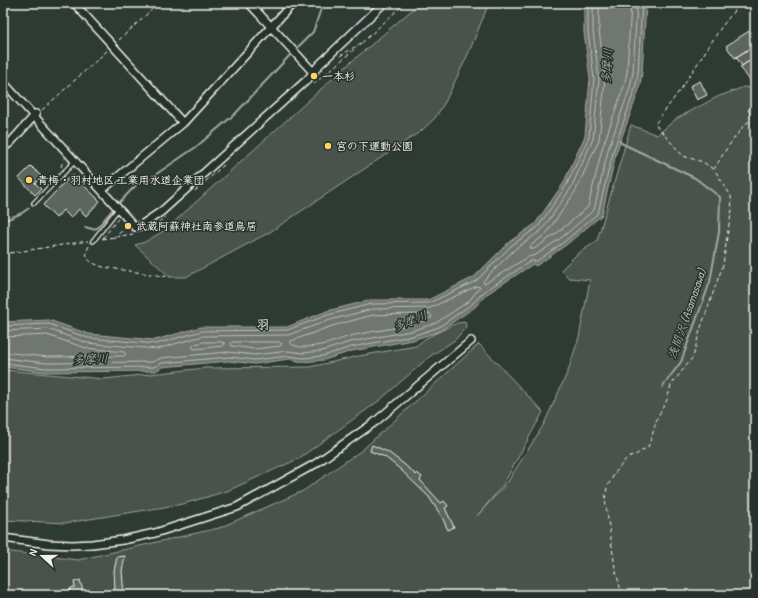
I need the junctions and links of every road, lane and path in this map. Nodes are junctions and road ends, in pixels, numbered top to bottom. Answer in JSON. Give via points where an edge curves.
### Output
{"nodes":[{"id":1,"x":74,"y":3,"type":"edge"},
{"id":2,"x":159,"y":3,"type":"edge"},
{"id":3,"x":249,"y":3,"type":"edge"},
{"id":4,"x":293,"y":3,"type":"edge"},
{"id":5,"x":384,"y":3,"type":"edge"},
{"id":6,"x":405,"y":3,"type":"edge"},
{"id":7,"x":740,"y":3,"type":"edge"},
{"id":8,"x":272,"y":28,"type":"junction"},
{"id":9,"x":114,"y":45,"type":"junction"},
{"id":10,"x":340,"y":56,"type":"dead end"},
{"id":11,"x":313,"y":72,"type":"junction"},
{"id":12,"x":3,"y":82,"type":"edge"},
{"id":13,"x":36,"y":116,"type":"junction"},
{"id":14,"x":755,"y":118,"type":"edge"},
{"id":15,"x":183,"y":123,"type":"junction"},
{"id":16,"x":3,"y":148,"type":"edge"},
{"id":17,"x":64,"y":156,"type":"dead end"},
{"id":18,"x":75,"y":161,"type":"junction"},
{"id":19,"x":714,"y":169,"type":"junction"},
{"id":20,"x":64,"y":172,"type":"junction"},
{"id":21,"x":102,"y":190,"type":"junction"},
{"id":22,"x":34,"y":203,"type":"dead end"},
{"id":23,"x":117,"y":207,"type":"junction"},
{"id":24,"x":119,"y":218,"type":"dead end"},
{"id":25,"x":127,"y":227,"type":"dead end"},
{"id":26,"x":138,"y":233,"type":"dead end"},
{"id":27,"x":112,"y":238,"type":"junction"},
{"id":28,"x":102,"y":239,"type":"junction"},
{"id":29,"x":93,"y":241,"type":"junction"},
{"id":30,"x":3,"y":254,"type":"edge"},
{"id":31,"x":170,"y":277,"type":"dead end"},
{"id":32,"x":470,"y":341,"type":"dead end"},
{"id":33,"x":3,"y":538,"type":"edge"},
{"id":34,"x":755,"y":593,"type":"edge"},
{"id":35,"x":622,"y":595,"type":"edge"},
{"id":36,"x":751,"y":595,"type":"edge"}],
"edges":[{"from":1,"to":9,"type":"street"},
{"from":2,"to":9,"type":"path"},
{"from":3,"to":8,"type":"street"},
{"from":4,"to":8,"type":"street"},
{"from":5,"to":11,"type":"street"},
{"from":6,"to":10,"type":"path","via":[[365,40]]},
{"from":7,"to":19,"type":"path","via":[[655,124],[684,156],[703,162]]},
{"from":8,"to":11,"type":"street"},
{"from":8,"to":15,"type":"street"},
{"from":9,"to":13,"type":"path"},
{"from":9,"to":15,"type":"street"},
{"from":11,"to":23,"type":"street","via":[[162,211],[135,227]]},
{"from":12,"to":13,"type":"street"},
{"from":13,"to":16,"type":"street"},
{"from":13,"to":18,"type":"street"},
{"from":14,"to":19,"type":"path","via":[[745,124]]},
{"from":15,"to":21,"type":"street"},
{"from":17,"to":20,"type":"path","via":[[61,168]]},
{"from":18,"to":20,"type":"lane"},
{"from":18,"to":21,"type":"street"},
{"from":19,"to":35,"type":"path","via":[[731,196],[732,210],[723,265],[693,357],[671,385],[648,447],[626,460],[607,488],[605,500],[615,568]]},
{"from":20,"to":22,"type":"lane"},
{"from":21,"to":23,"type":"street"},
{"from":23,"to":29,"type":"lane"},
{"from":24,"to":28,"type":"path"},
{"from":25,"to":27,"type":"path"},
{"from":26,"to":27,"type":"path"},
{"from":27,"to":28,"type":"path"},
{"from":28,"to":29,"type":"path"},
{"from":29,"to":30,"type":"path"},
{"from":29,"to":31,"type":"path","via":[[86,254],[93,264]]},
{"from":32,"to":33,"type":"street","via":[[375,422],[315,464],[237,508],[155,533],[92,544],[49,544]]},
{"from":34,"to":36,"type":"path"}]}
